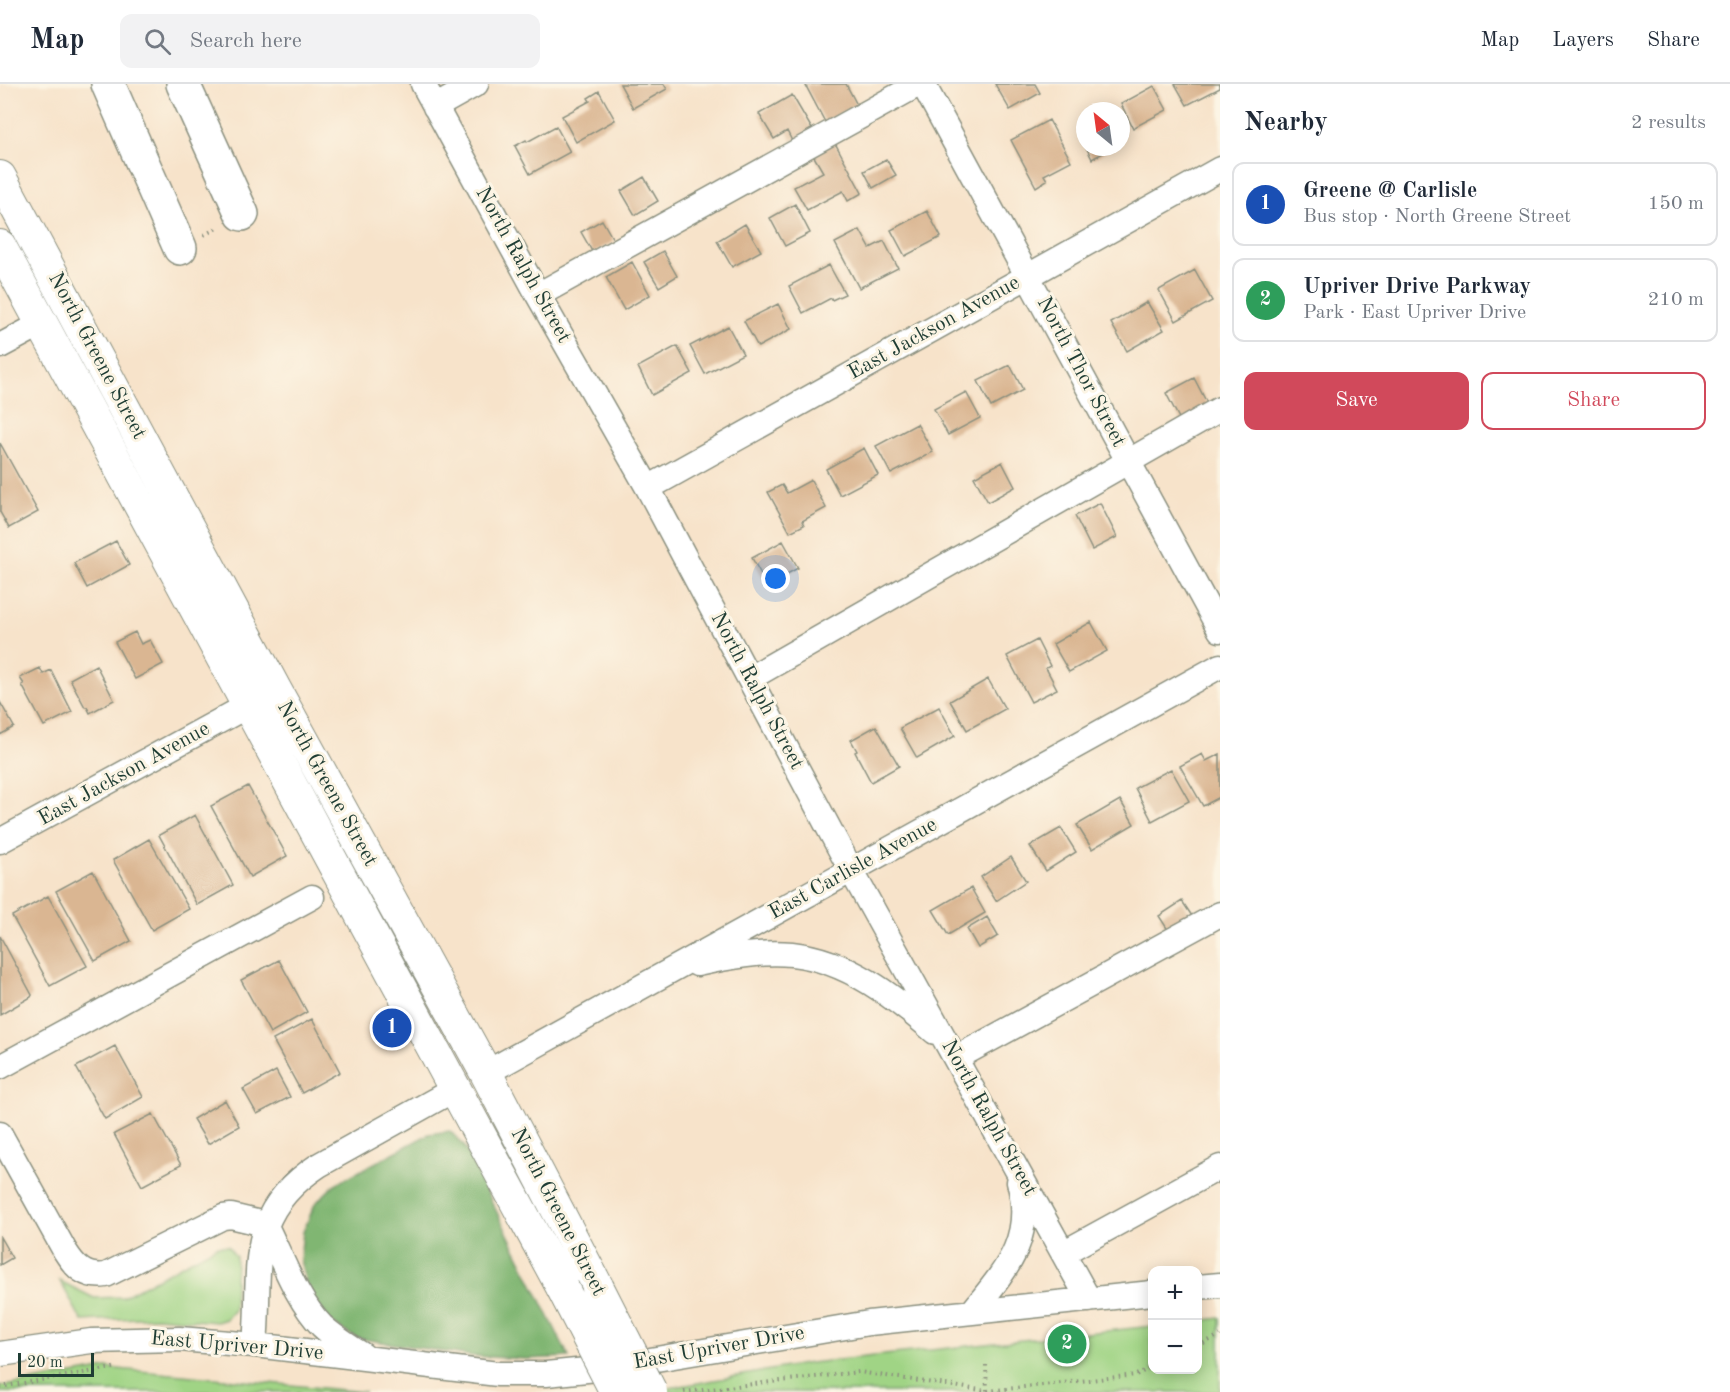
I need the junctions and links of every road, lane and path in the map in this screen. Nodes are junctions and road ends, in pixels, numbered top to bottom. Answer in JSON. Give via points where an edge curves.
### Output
{"nodes":[{"id":1,"x":108,"y":84,"type":"edge"},
{"id":2,"x":183,"y":84,"type":"edge"},
{"id":3,"x":423,"y":84,"type":"edge"},
{"id":4,"x":476,"y":84,"type":"edge"},
{"id":5,"x":921,"y":84,"type":"edge"},
{"id":6,"x":435,"y":107,"type":"junction"},
{"id":7,"x":1220,"y":170,"type":"edge"},
{"id":8,"x":0,"y":177,"type":"edge"},
{"id":9,"x":242,"y":214,"type":"joint"},
{"id":10,"x":0,"y":246,"type":"edge"},
{"id":11,"x":180,"y":248,"type":"joint"},
{"id":12,"x":1029,"y":275,"type":"junction"},
{"id":13,"x":538,"y":295,"type":"junction"},
{"id":14,"x":43,"y":323,"type":"junction"},
{"id":15,"x":0,"y":346,"type":"edge"},
{"id":16,"x":1220,"y":409,"type":"edge"},
{"id":17,"x":1128,"y":460,"type":"junction"},
{"id":18,"x":648,"y":488,"type":"junction"},
{"id":19,"x":1220,"y":630,"type":"edge"},
{"id":20,"x":1220,"y":666,"type":"edge"},
{"id":21,"x":750,"y":678,"type":"junction"},
{"id":22,"x":247,"y":706,"type":"junction"},
{"id":23,"x":0,"y":841,"type":"edge"},
{"id":24,"x":851,"y":870,"type":"junction"},
{"id":25,"x":312,"y":897,"type":"dead end"},
{"id":26,"x":1220,"y":914,"type":"edge"},
{"id":27,"x":674,"y":969,"type":"junction"},
{"id":28,"x":951,"y":1050,"type":"junction"},
{"id":29,"x":0,"y":1067,"type":"edge"},
{"id":30,"x":486,"y":1073,"type":"junction"},
{"id":31,"x":455,"y":1089,"type":"junction"},
{"id":32,"x":0,"y":1134,"type":"edge"},
{"id":33,"x":1011,"y":1157,"type":"junction"},
{"id":34,"x":1220,"y":1167,"type":"edge"},
{"id":35,"x":265,"y":1224,"type":"junction"},
{"id":36,"x":1063,"y":1253,"type":"junction"},
{"id":37,"x":1220,"y":1285,"type":"edge"},
{"id":38,"x":1202,"y":1287,"type":"edge"},
{"id":39,"x":1148,"y":1293,"type":"edge"},
{"id":40,"x":1089,"y":1300,"type":"junction"},
{"id":41,"x":972,"y":1312,"type":"junction"},
{"id":42,"x":1220,"y":1335,"type":"edge"},
{"id":43,"x":255,"y":1344,"type":"junction"},
{"id":44,"x":1202,"y":1344,"type":"edge"},
{"id":45,"x":0,"y":1354,"type":"edge"},
{"id":46,"x":367,"y":1358,"type":"junction"},
{"id":47,"x":986,"y":1365,"type":"dead end"},
{"id":48,"x":121,"y":1367,"type":"dead end"},
{"id":49,"x":1148,"y":1369,"type":"edge"},
{"id":50,"x":0,"y":1387,"type":"edge"},
{"id":51,"x":987,"y":1391,"type":"edge"},
{"id":52,"x":616,"y":1392,"type":"edge"},
{"id":53,"x":651,"y":1392,"type":"edge"},
{"id":54,"x":684,"y":1392,"type":"edge"}],
"edges":[{"from":1,"to":11,"type":"highway"},
{"from":2,"to":9,"type":"highway"},
{"from":3,"to":6,"type":"street","name":"North Ralph Street"},
{"from":4,"to":6,"type":"street"},
{"from":5,"to":12,"type":"street","name":"North Thor Street"},
{"from":5,"to":13,"type":"street"},
{"from":6,"to":13,"type":"street","name":"North Ralph Street"},
{"from":7,"to":12,"type":"street","name":"East Jackson Avenue"},
{"from":8,"to":30,"type":"main road","name":"North Greene Street"},
{"from":9,"to":11,"type":"path"},
{"from":10,"to":14,"type":"main road","name":"North Greene Street"},
{"from":12,"to":17,"type":"street","name":"North Thor Street"},
{"from":12,"to":18,"type":"street","name":"East Jackson Avenue"},
{"from":13,"to":18,"type":"street","name":"North Ralph Street"},
{"from":14,"to":15,"type":"street"},
{"from":14,"to":22,"type":"main road","name":"North Greene Street"},
{"from":16,"to":17,"type":"street"},
{"from":17,"to":19,"type":"street","name":"North Thor Street"},
{"from":17,"to":21,"type":"street"},
{"from":18,"to":21,"type":"street","name":"North Ralph Street"},
{"from":20,"to":24,"type":"street","name":"East Carlisle Avenue"},
{"from":21,"to":24,"type":"street","name":"North Ralph Street"},
{"from":22,"to":23,"type":"street","name":"East Jackson Avenue"},
{"from":22,"to":31,"type":"main road","name":"North Greene Street"},
{"from":24,"to":27,"type":"street","name":"East Carlisle Avenue"},
{"from":24,"to":28,"type":"street","name":"North Ralph Street"},
{"from":25,"to":29,"type":"street"},
{"from":26,"to":28,"type":"street"},
{"from":27,"to":28,"type":"street","via":[[752,954],[807,957],[840,967],[874,985]]},
{"from":27,"to":30,"type":"street","name":"East Carlisle Avenue"},
{"from":28,"to":33,"type":"street","name":"North Ralph Street"},
{"from":30,"to":53,"type":"main road","name":"North Greene Street","bridge":true},
{"from":31,"to":35,"type":"street","via":[[301,1177],[280,1198]]},
{"from":31,"to":52,"type":"main road","name":"North Greene Street","bridge":true},
{"from":32,"to":35,"type":"street","via":[[68,1256],[78,1269],[90,1274],[106,1275],[223,1217]]},
{"from":33,"to":36,"type":"street","name":"North Ralph Street"},
{"from":33,"to":41,"type":"street","via":[[1021,1188],[1020,1238],[1011,1262]]},
{"from":34,"to":36,"type":"street"},
{"from":35,"to":43,"type":"street"},
{"from":35,"to":46,"type":"street","via":[[308,1308],[321,1325]]},
{"from":36,"to":40,"type":"street","name":"North Ralph Street"},
{"from":37,"to":38,"type":"street"},
{"from":39,"to":40,"type":"street","name":"East Upriver Drive"},
{"from":40,"to":41,"type":"street","name":"East Upriver Drive"},
{"from":41,"to":46,"type":"street","name":"East Upriver Drive","via":[[869,1323],[597,1369],[546,1374],[498,1374]]},
{"from":42,"to":44,"type":"path"},
{"from":43,"to":45,"type":"street","name":"East Upriver Drive","via":[[126,1339],[67,1343]]},
{"from":43,"to":46,"type":"street","name":"East Upriver Drive"},
{"from":47,"to":51,"type":"path"},
{"from":48,"to":50,"type":"path"},
{"from":49,"to":51,"type":"path","via":[[1136,1375]]},
{"from":51,"to":54,"type":"path","via":[[859,1372]]}]}
